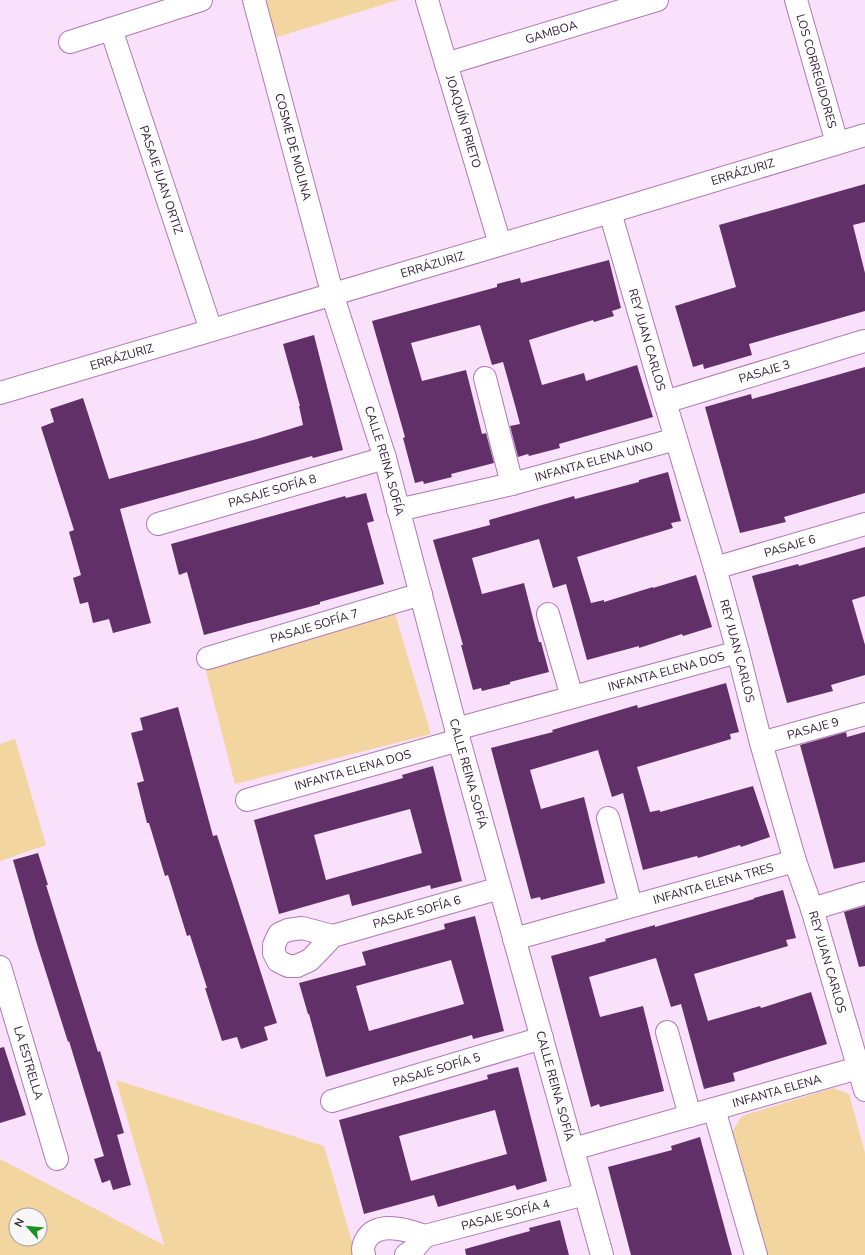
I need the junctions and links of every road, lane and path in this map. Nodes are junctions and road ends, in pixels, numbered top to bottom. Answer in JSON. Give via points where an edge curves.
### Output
{"nodes":[{"id":1,"x":201,"y":0,"type":"edge"},
{"id":2,"x":254,"y":0,"type":"edge"},
{"id":3,"x":427,"y":0,"type":"edge"},
{"id":4,"x":657,"y":0,"type":"edge"},
{"id":5,"x":796,"y":0,"type":"edge"},
{"id":6,"x":608,"y":7,"type":"edge"},
{"id":7,"x":112,"y":29,"type":"junction"},
{"id":8,"x":70,"y":42,"type":"dead end"},
{"id":9,"x":446,"y":64,"type":"junction"},
{"id":10,"x":865,"y":135,"type":"edge"},
{"id":11,"x":837,"y":143,"type":"junction"},
{"id":12,"x":610,"y":212,"type":"junction"},
{"id":13,"x":500,"y":244,"type":"junction"},
{"id":14,"x":333,"y":294,"type":"junction"},
{"id":15,"x":211,"y":330,"type":"junction"},
{"id":16,"x":864,"y":341,"type":"dead end"},
{"id":17,"x":485,"y":378,"type":"dead end"},
{"id":18,"x":0,"y":393,"type":"edge"},
{"id":19,"x":665,"y":402,"type":"junction"},
{"id":20,"x":676,"y":439,"type":"junction"},
{"id":21,"x":385,"y":458,"type":"junction"},
{"id":22,"x":512,"y":484,"type":"junction"},
{"id":23,"x":398,"y":510,"type":"junction"},
{"id":24,"x":158,"y":524,"type":"dead end"},
{"id":25,"x":865,"y":524,"type":"edge"},
{"id":26,"x":715,"y":568,"type":"junction"},
{"id":27,"x":421,"y":594,"type":"junction"},
{"id":28,"x":548,"y":614,"type":"dead end"},
{"id":29,"x":738,"y":652,"type":"junction"},
{"id":30,"x":208,"y":658,"type":"dead end"},
{"id":31,"x":572,"y":697,"type":"junction"},
{"id":32,"x":865,"y":714,"type":"edge"},
{"id":33,"x":457,"y":734,"type":"junction"},
{"id":34,"x":761,"y":743,"type":"junction"},
{"id":35,"x":247,"y":800,"type":"dead end"},
{"id":36,"x":608,"y":818,"type":"dead end"},
{"id":37,"x":795,"y":861,"type":"junction"},
{"id":38,"x":500,"y":888,"type":"junction"},
{"id":39,"x":865,"y":894,"type":"edge"},
{"id":40,"x":632,"y":906,"type":"junction"},
{"id":41,"x":812,"y":909,"type":"junction"},
{"id":42,"x":333,"y":936,"type":"dead end"},
{"id":43,"x":514,"y":938,"type":"junction"},
{"id":44,"x":0,"y":967,"type":"edge"},
{"id":45,"x":667,"y":1032,"type":"dead end"},
{"id":46,"x":542,"y":1038,"type":"junction"},
{"id":47,"x":862,"y":1067,"type":"edge"},
{"id":48,"x":865,"y":1090,"type":"edge"},
{"id":49,"x":332,"y":1102,"type":"dead end"},
{"id":50,"x":714,"y":1109,"type":"junction"},
{"id":51,"x":690,"y":1116,"type":"junction"},
{"id":52,"x":573,"y":1149,"type":"junction"},
{"id":53,"x":57,"y":1159,"type":"dead end"},
{"id":54,"x":585,"y":1194,"type":"junction"},
{"id":55,"x":425,"y":1236,"type":"junction"},
{"id":56,"x":364,"y":1255,"type":"edge"},
{"id":57,"x":406,"y":1255,"type":"edge"},
{"id":58,"x":602,"y":1255,"type":"edge"},
{"id":59,"x":756,"y":1255,"type":"edge"}],
"edges":[{"from":1,"to":7,"type":"street"},
{"from":2,"to":14,"type":"street","name":"COSME DE MOLINA"},
{"from":3,"to":9,"type":"street","name":"JOAQUÍN PRIETO"},
{"from":4,"to":6,"type":"street","name":"GAMBOA"},
{"from":5,"to":11,"type":"street","name":"LOS CORREGIDORES"},
{"from":6,"to":9,"type":"street","name":"GAMBOA"},
{"from":7,"to":8,"type":"street"},
{"from":7,"to":15,"type":"street","name":"PASAJE JUAN ORTIZ"},
{"from":9,"to":13,"type":"street","name":"JOAQUÍN PRIETO"},
{"from":10,"to":11,"type":"street","name":"ERRÁZURIZ"},
{"from":11,"to":12,"type":"street","name":"ERRÁZURIZ"},
{"from":12,"to":13,"type":"street","name":"ERRÁZURIZ"},
{"from":12,"to":19,"type":"street","name":"REY JUAN CARLOS"},
{"from":13,"to":14,"type":"street","name":"ERRÁZURIZ"},
{"from":14,"to":15,"type":"street","name":"ERRÁZURIZ"},
{"from":14,"to":21,"type":"street","name":"CALLE REINA SOFÍA"},
{"from":15,"to":18,"type":"street","name":"ERRÁZURIZ"},
{"from":16,"to":19,"type":"street","name":"PASAJE 3"},
{"from":17,"to":22,"type":"street"},
{"from":19,"to":20,"type":"street","name":"REY JUAN CARLOS"},
{"from":20,"to":22,"type":"street","name":"INFANTA ELENA UNO"},
{"from":20,"to":26,"type":"street","name":"REY JUAN CARLOS"},
{"from":21,"to":23,"type":"street","name":"CALLE REINA SOFÍA"},
{"from":21,"to":24,"type":"street","name":"PASAJE SOFÍA 8"},
{"from":22,"to":23,"type":"street","name":"INFANTA ELENA UNO"},
{"from":23,"to":27,"type":"street","name":"CALLE REINA SOFÍA"},
{"from":25,"to":26,"type":"street","name":"PASAJE 6"},
{"from":26,"to":29,"type":"street","name":"REY JUAN CARLOS"},
{"from":27,"to":30,"type":"street","name":"PASAJE SOFÍA 7"},
{"from":27,"to":33,"type":"street","name":"CALLE REINA SOFÍA"},
{"from":28,"to":31,"type":"street"},
{"from":29,"to":31,"type":"street","name":"INFANTA ELENA DOS"},
{"from":29,"to":34,"type":"street","name":"REY JUAN CARLOS"},
{"from":31,"to":33,"type":"street","name":"INFANTA ELENA DOS"},
{"from":32,"to":34,"type":"street","name":"PASAJE 9"},
{"from":33,"to":35,"type":"street","name":"INFANTA ELENA DOS"},
{"from":33,"to":38,"type":"street","name":"CALLE REINA SOFÍA"},
{"from":34,"to":37,"type":"street","name":"REY JUAN CARLOS"},
{"from":36,"to":40,"type":"street"},
{"from":37,"to":40,"type":"street","name":"INFANTA ELENA TRES"},
{"from":37,"to":41,"type":"street","name":"REY JUAN CARLOS"},
{"from":38,"to":42,"type":"street","name":"PASAJE SOFÍA 6"},
{"from":38,"to":43,"type":"street","name":"CALLE REINA SOFÍA"},
{"from":39,"to":41,"type":"street"},
{"from":40,"to":43,"type":"street","name":"INFANTA ELENA TRES"},
{"from":41,"to":47,"type":"street","name":"REY JUAN CARLOS"},
{"from":43,"to":46,"type":"street","name":"CALLE REINA SOFÍA"},
{"from":44,"to":53,"type":"street","name":"LA ESTRELLA"},
{"from":45,"to":51,"type":"street"},
{"from":46,"to":49,"type":"street","name":"PASAJE SOFÍA 5"},
{"from":46,"to":52,"type":"street","name":"CALLE REINA SOFÍA"},
{"from":47,"to":48,"type":"street","name":"REY JUAN CARLOS"},
{"from":47,"to":50,"type":"street","name":"INFANTA ELENA"},
{"from":50,"to":51,"type":"street","name":"INFANTA ELENA"},
{"from":50,"to":59,"type":"street"},
{"from":51,"to":52,"type":"street","name":"INFANTA ELENA"},
{"from":52,"to":54,"type":"street","name":"CALLE REINA SOFÍA"},
{"from":54,"to":55,"type":"street","name":"PASAJE SOFÍA 4"},
{"from":54,"to":58,"type":"street","name":"CALLE REINA SOFÍA"},
{"from":55,"to":56,"type":"street","via":[[392,1228],[377,1230],[369,1234],[363,1245]]},
{"from":55,"to":57,"type":"street"}]}
